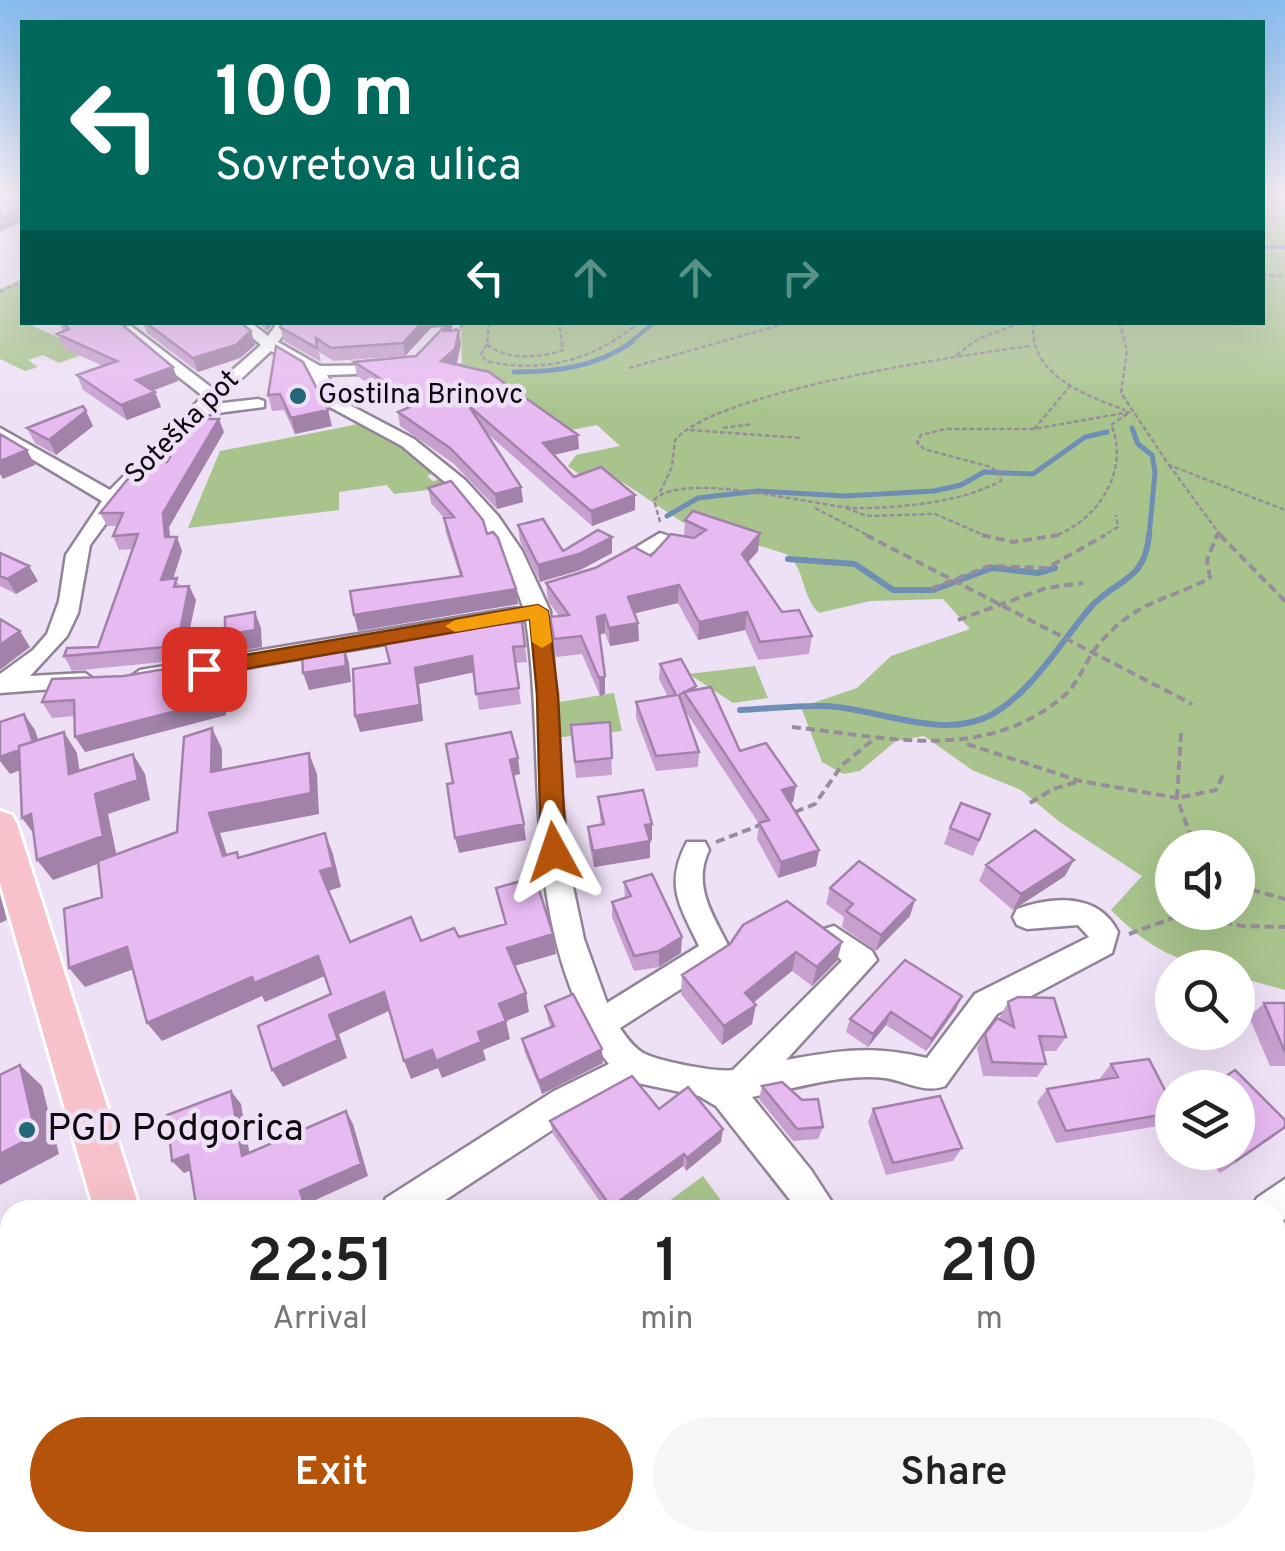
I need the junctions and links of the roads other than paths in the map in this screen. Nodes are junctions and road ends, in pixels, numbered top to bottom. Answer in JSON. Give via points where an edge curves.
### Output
{"nodes":[{"id":1,"x":244,"y":325,"type":"edge"},
{"id":2,"x":284,"y":325,"type":"edge"},
{"id":3,"x":126,"y":330,"type":"edge"},
{"id":4,"x":268,"y":346,"type":"junction"},
{"id":5,"x":400,"y":367,"type":"edge"},
{"id":6,"x":316,"y":370,"type":"junction"},
{"id":7,"x":206,"y":403,"type":"junction"},
{"id":8,"x":258,"y":404,"type":"dead end"},
{"id":9,"x":0,"y":432,"type":"edge"},
{"id":10,"x":112,"y":500,"type":"junction"},
{"id":11,"x":692,"y":548,"type":"edge"},
{"id":12,"x":602,"y":572,"type":"edge"},
{"id":13,"x":540,"y":599,"type":"junction"},
{"id":14,"x":0,"y":685,"type":"edge"},
{"id":15,"x":0,"y":824,"type":"edge"},
{"id":16,"x":696,"y":850,"type":"road end"},
{"id":17,"x":1026,"y":917,"type":"dead end"},
{"id":18,"x":834,"y":938,"type":"edge"},
{"id":19,"x":600,"y":1024,"type":"junction"},
{"id":20,"x":634,"y":1068,"type":"junction"},
{"id":21,"x":731,"y":1086,"type":"junction"},
{"id":22,"x":114,"y":1200,"type":"edge"},
{"id":23,"x":414,"y":1200,"type":"edge"},
{"id":24,"x":811,"y":1200,"type":"edge"}],
"edges":[{"from":1,"to":4,"type":"street"},
{"from":2,"to":4,"type":"street","name":"Soteška pot"},
{"from":3,"to":7,"type":"street"},
{"from":4,"to":6,"type":"street"},
{"from":4,"to":7,"type":"street","name":"Soteška pot"},
{"from":5,"to":6,"type":"street"},
{"from":6,"to":13,"type":"street","via":[[335,404],[408,442],[461,488],[492,521]]},
{"from":7,"to":8,"type":"street"},
{"from":7,"to":10,"type":"street","name":"Soteška pot"},
{"from":9,"to":10,"type":"street"},
{"from":10,"to":14,"type":"street","name":"Soteška pot","via":[[72,562],[68,612],[55,639]]},
{"from":11,"to":12,"type":"street","via":[[660,539]]},
{"from":13,"to":14,"type":"street","via":[[167,675]]},
{"from":13,"to":19,"type":"street","via":[[556,882]]},
{"from":15,"to":22,"type":"main road"},
{"from":16,"to":19,"type":"street","via":[[686,886],[716,951]]},
{"from":17,"to":21,"type":"street","via":[[1086,914],[1104,932],[1102,944],[986,1004],[934,1075],[848,1063]]},
{"from":18,"to":21,"type":"street","via":[[862,960]]},
{"from":19,"to":20,"type":"street"},
{"from":20,"to":21,"type":"street"},
{"from":20,"to":23,"type":"street","via":[[566,1102]]},
{"from":21,"to":24,"type":"street"}]}
